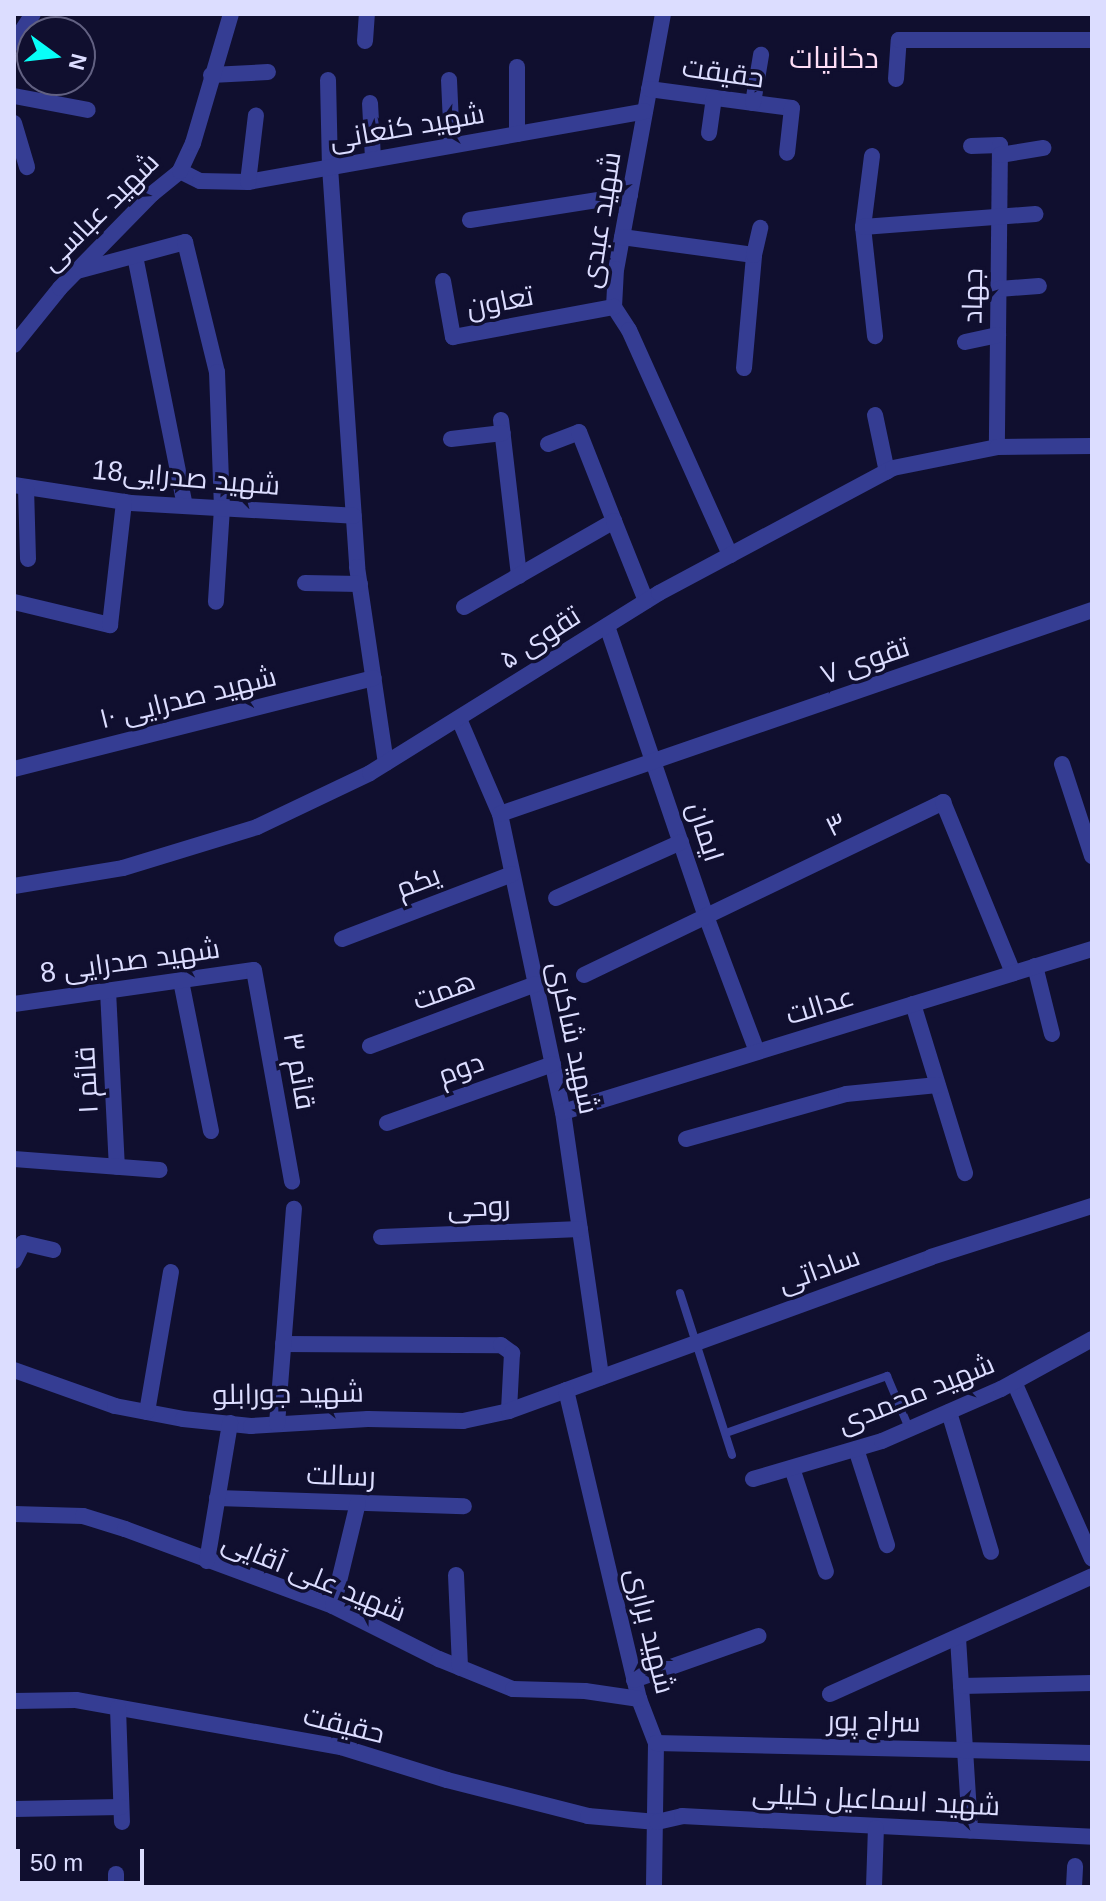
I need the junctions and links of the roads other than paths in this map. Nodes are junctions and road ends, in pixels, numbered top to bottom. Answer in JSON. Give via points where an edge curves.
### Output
{"nodes":[{"id":1,"x":33,"y":14,"type":"edge"},
{"id":2,"x":231,"y":14,"type":"edge"},
{"id":3,"x":367,"y":14,"type":"edge"},
{"id":4,"x":663,"y":14,"type":"edge"},
{"id":5,"x":1092,"y":40,"type":"edge"},
{"id":6,"x":365,"y":41,"type":"dead end"},
{"id":7,"x":14,"y":43,"type":"edge"},
{"id":8,"x":761,"y":55,"type":"dead end"},
{"id":9,"x":517,"y":67,"type":"dead end"},
{"id":10,"x":268,"y":72,"type":"dead end"},
{"id":11,"x":211,"y":75,"type":"junction"},
{"id":12,"x":896,"y":79,"type":"dead end"},
{"id":13,"x":328,"y":80,"type":"dead end"},
{"id":14,"x":449,"y":80,"type":"dead end"},
{"id":15,"x":649,"y":89,"type":"junction"},
{"id":16,"x":14,"y":96,"type":"edge"},
{"id":17,"x":714,"y":98,"type":"junction"},
{"id":18,"x":370,"y":103,"type":"dead end"},
{"id":19,"x":753,"y":103,"type":"junction"},
{"id":20,"x":88,"y":110,"type":"dead end"},
{"id":21,"x":645,"y":111,"type":"junction"},
{"id":22,"x":256,"y":115,"type":"dead end"},
{"id":23,"x":14,"y":123,"type":"edge"},
{"id":24,"x":709,"y":133,"type":"dead end"},
{"id":25,"x":517,"y":134,"type":"junction"},
{"id":26,"x":452,"y":145,"type":"junction"},
{"id":27,"x":971,"y":146,"type":"dead end"},
{"id":28,"x":1043,"y":148,"type":"dead end"},
{"id":29,"x":1000,"y":150,"type":"junction"},
{"id":30,"x":787,"y":153,"type":"dead end"},
{"id":31,"x":872,"y":156,"type":"dead end"},
{"id":32,"x":373,"y":159,"type":"junction"},
{"id":33,"x":27,"y":167,"type":"dead end"},
{"id":34,"x":330,"y":167,"type":"junction"},
{"id":35,"x":180,"y":171,"type":"junction"},
{"id":36,"x":248,"y":182,"type":"junction"},
{"id":37,"x":630,"y":195,"type":"junction"},
{"id":38,"x":1036,"y":214,"type":"dead end"},
{"id":39,"x":1000,"y":217,"type":"junction"},
{"id":40,"x":470,"y":220,"type":"dead end"},
{"id":41,"x":863,"y":227,"type":"junction"},
{"id":42,"x":760,"y":228,"type":"dead end"},
{"id":43,"x":622,"y":237,"type":"junction"},
{"id":44,"x":754,"y":255,"type":"junction"},
{"id":45,"x":135,"y":256,"type":"junction"},
{"id":46,"x":77,"y":271,"type":"junction"},
{"id":47,"x":443,"y":281,"type":"dead end"},
{"id":48,"x":1039,"y":286,"type":"dead end"},
{"id":49,"x":999,"y":289,"type":"junction"},
{"id":50,"x":614,"y":307,"type":"junction"},
{"id":51,"x":998,"y":335,"type":"junction"},
{"id":52,"x":875,"y":336,"type":"dead end"},
{"id":53,"x":965,"y":342,"type":"dead end"},
{"id":54,"x":14,"y":345,"type":"edge"},
{"id":55,"x":744,"y":368,"type":"dead end"},
{"id":56,"x":875,"y":415,"type":"dead end"},
{"id":57,"x":451,"y":439,"type":"dead end"},
{"id":58,"x":548,"y":444,"type":"dead end"},
{"id":59,"x":1092,"y":446,"type":"edge"},
{"id":60,"x":997,"y":447,"type":"junction"},
{"id":61,"x":887,"y":472,"type":"junction"},
{"id":62,"x":20,"y":486,"type":"edge"},
{"id":63,"x":124,"y":502,"type":"junction"},
{"id":64,"x":185,"y":506,"type":"junction"},
{"id":65,"x":222,"y":508,"type":"junction"},
{"id":66,"x":354,"y":516,"type":"junction"},
{"id":67,"x":614,"y":521,"type":"junction"},
{"id":68,"x":730,"y":555,"type":"junction"},
{"id":69,"x":28,"y":559,"type":"dead end"},
{"id":70,"x":519,"y":576,"type":"junction"},
{"id":71,"x":305,"y":583,"type":"dead end"},
{"id":72,"x":360,"y":584,"type":"junction"},
{"id":73,"x":646,"y":601,"type":"junction"},
{"id":74,"x":14,"y":602,"type":"edge"},
{"id":75,"x":216,"y":602,"type":"dead end"},
{"id":76,"x":464,"y":607,"type":"dead end"},
{"id":77,"x":1092,"y":610,"type":"edge"},
{"id":78,"x":607,"y":626,"type":"junction"},
{"id":79,"x":374,"y":678,"type":"junction"},
{"id":80,"x":459,"y":719,"type":"junction"},
{"id":81,"x":654,"y":761,"type":"junction"},
{"id":82,"x":386,"y":763,"type":"junction"},
{"id":83,"x":1062,"y":764,"type":"dead end"},
{"id":84,"x":14,"y":769,"type":"edge"},
{"id":85,"x":500,"y":814,"type":"junction"},
{"id":86,"x":681,"y":842,"type":"junction"},
{"id":87,"x":1092,"y":856,"type":"edge"},
{"id":88,"x":512,"y":874,"type":"junction"},
{"id":89,"x":14,"y":886,"type":"edge"},
{"id":90,"x":556,"y":898,"type":"dead end"},
{"id":91,"x":706,"y":916,"type":"junction"},
{"id":92,"x":342,"y":939,"type":"dead end"},
{"id":93,"x":1092,"y":949,"type":"edge"},
{"id":94,"x":1035,"y":966,"type":"junction"},
{"id":95,"x":254,"y":970,"type":"joint"},
{"id":96,"x":1013,"y":973,"type":"junction"},
{"id":97,"x":584,"y":975,"type":"dead end"},
{"id":98,"x":181,"y":981,"type":"junction"},
{"id":99,"x":536,"y":984,"type":"junction"},
{"id":100,"x":108,"y":991,"type":"junction"},
{"id":101,"x":14,"y":1004,"type":"edge"},
{"id":102,"x":913,"y":1004,"type":"junction"},
{"id":103,"x":1052,"y":1034,"type":"dead end"},
{"id":104,"x":370,"y":1046,"type":"dead end"},
{"id":105,"x":757,"y":1052,"type":"junction"},
{"id":106,"x":553,"y":1064,"type":"junction"},
{"id":107,"x":938,"y":1085,"type":"junction"},
{"id":108,"x":563,"y":1112,"type":"junction"},
{"id":109,"x":387,"y":1123,"type":"dead end"},
{"id":110,"x":211,"y":1131,"type":"dead end"},
{"id":111,"x":686,"y":1139,"type":"dead end"},
{"id":112,"x":14,"y":1159,"type":"edge"},
{"id":113,"x":117,"y":1167,"type":"junction"},
{"id":114,"x":160,"y":1170,"type":"dead end"},
{"id":115,"x":965,"y":1173,"type":"dead end"},
{"id":116,"x":292,"y":1182,"type":"dead end"},
{"id":117,"x":1092,"y":1206,"type":"edge"},
{"id":118,"x":294,"y":1209,"type":"dead end"},
{"id":119,"x":580,"y":1229,"type":"junction"},
{"id":120,"x":381,"y":1237,"type":"dead end"},
{"id":121,"x":53,"y":1250,"type":"dead end"},
{"id":122,"x":14,"y":1261,"type":"edge"},
{"id":123,"x":171,"y":1272,"type":"dead end"},
{"id":124,"x":680,"y":1293,"type":"dead end"},
{"id":125,"x":1092,"y":1339,"type":"edge"},
{"id":126,"x":283,"y":1344,"type":"junction"},
{"id":127,"x":694,"y":1344,"type":"junction"},
{"id":128,"x":14,"y":1370,"type":"edge"},
{"id":129,"x":601,"y":1377,"type":"junction"},
{"id":130,"x":1014,"y":1382,"type":"junction"},
{"id":131,"x":566,"y":1390,"type":"junction"},
{"id":132,"x":509,"y":1411,"type":"junction"},
{"id":133,"x":147,"y":1412,"type":"junction"},
{"id":134,"x":949,"y":1412,"type":"junction"},
{"id":135,"x":230,"y":1423,"type":"junction"},
{"id":136,"x":277,"y":1424,"type":"junction"},
{"id":137,"x":909,"y":1429,"type":"junction"},
{"id":138,"x":726,"y":1433,"type":"junction"},
{"id":139,"x":856,"y":1449,"type":"junction"},
{"id":140,"x":732,"y":1455,"type":"dead end"},
{"id":141,"x":792,"y":1468,"type":"junction"},
{"id":142,"x":753,"y":1479,"type":"dead end"},
{"id":143,"x":217,"y":1498,"type":"junction"},
{"id":144,"x":358,"y":1503,"type":"junction"},
{"id":145,"x":464,"y":1506,"type":"dead end"},
{"id":146,"x":14,"y":1514,"type":"edge"},
{"id":147,"x":887,"y":1545,"type":"dead end"},
{"id":148,"x":991,"y":1552,"type":"dead end"},
{"id":149,"x":1092,"y":1559,"type":"edge"},
{"id":150,"x":207,"y":1561,"type":"junction"},
{"id":151,"x":826,"y":1572,"type":"dead end"},
{"id":152,"x":456,"y":1575,"type":"dead end"},
{"id":153,"x":1092,"y":1576,"type":"edge"},
{"id":154,"x":333,"y":1606,"type":"junction"},
{"id":155,"x":758,"y":1636,"type":"dead end"},
{"id":156,"x":958,"y":1638,"type":"junction"},
{"id":157,"x":460,"y":1668,"type":"junction"},
{"id":158,"x":634,"y":1680,"type":"junction"},
{"id":159,"x":1092,"y":1683,"type":"edge"},
{"id":160,"x":961,"y":1686,"type":"junction"},
{"id":161,"x":830,"y":1694,"type":"dead end"},
{"id":162,"x":639,"y":1699,"type":"junction"},
{"id":163,"x":14,"y":1701,"type":"edge"},
{"id":164,"x":118,"y":1708,"type":"junction"},
{"id":165,"x":656,"y":1743,"type":"junction"},
{"id":166,"x":966,"y":1750,"type":"junction"},
{"id":167,"x":1092,"y":1753,"type":"edge"},
{"id":168,"x":14,"y":1809,"type":"edge"},
{"id":169,"x":657,"y":1822,"type":"junction"},
{"id":170,"x":876,"y":1828,"type":"junction"},
{"id":171,"x":970,"y":1831,"type":"junction"},
{"id":172,"x":1092,"y":1837,"type":"edge"},
{"id":173,"x":1075,"y":1866,"type":"dead end"},
{"id":174,"x":654,"y":1887,"type":"edge"},
{"id":175,"x":874,"y":1887,"type":"edge"},
{"id":176,"x":1074,"y":1887,"type":"edge"}],
"edges":[{"from":1,"to":7,"type":"street"},
{"from":2,"to":11,"type":"street","name":"شهید عباسی"},
{"from":3,"to":6,"type":"street"},
{"from":4,"to":15,"type":"street","name":"شهید عبدی"},
{"from":5,"to":12,"type":"street","via":[[899,40]]},
{"from":8,"to":19,"type":"street"},
{"from":9,"to":25,"type":"street"},
{"from":10,"to":11,"type":"street"},
{"from":11,"to":35,"type":"street","name":"شهید عباسی"},
{"from":13,"to":34,"type":"street"},
{"from":14,"to":26,"type":"street"},
{"from":15,"to":17,"type":"street","name":"حقیقت"},
{"from":15,"to":21,"type":"street","name":"شهید عبدی"},
{"from":16,"to":20,"type":"street"},
{"from":17,"to":19,"type":"street","name":"حقیقت"},
{"from":17,"to":24,"type":"street"},
{"from":18,"to":32,"type":"street"},
{"from":19,"to":30,"type":"street","name":"حقیقت","via":[[792,108]]},
{"from":21,"to":25,"type":"street","name":"شهید کنعانی"},
{"from":21,"to":37,"type":"street","name":"شهید عبدی"},
{"from":22,"to":36,"type":"street"},
{"from":23,"to":33,"type":"street"},
{"from":25,"to":26,"type":"street","name":"شهید کنعانی"},
{"from":26,"to":32,"type":"street","name":"شهید کنعانی"},
{"from":27,"to":29,"type":"street"},
{"from":28,"to":29,"type":"street"},
{"from":29,"to":39,"type":"street","name":"جهاد"},
{"from":31,"to":41,"type":"street"},
{"from":32,"to":34,"type":"street","name":"شهید کنعانی"},
{"from":34,"to":36,"type":"street","name":"شهید کنعانی"},
{"from":34,"to":66,"type":"street"},
{"from":35,"to":36,"type":"street","name":"شهید کنعانی","via":[[200,181]]},
{"from":35,"to":46,"type":"street","name":"شهید عباسی"},
{"from":37,"to":40,"type":"street"},
{"from":37,"to":43,"type":"street","name":"شهید عبدی"},
{"from":38,"to":39,"type":"street"},
{"from":39,"to":41,"type":"street"},
{"from":39,"to":49,"type":"street","name":"جهاد"},
{"from":41,"to":52,"type":"street"},
{"from":42,"to":44,"type":"street"},
{"from":43,"to":44,"type":"street"},
{"from":43,"to":50,"type":"street","name":"شهید عبدی"},
{"from":44,"to":55,"type":"street"},
{"from":45,"to":46,"type":"street"},
{"from":45,"to":64,"type":"street"},
{"from":45,"to":65,"type":"street","via":[[185,242],[217,372]]},
{"from":46,"to":54,"type":"street","name":"شهید عباسی"},
{"from":47,"to":50,"type":"street","name":"تعاون","via":[[453,337]]},
{"from":48,"to":49,"type":"street"},
{"from":49,"to":51,"type":"street","name":"جهاد"},
{"from":50,"to":68,"type":"street","name":"شهید عبدی"},
{"from":51,"to":53,"type":"street"},
{"from":51,"to":60,"type":"street","name":"جهاد"},
{"from":56,"to":61,"type":"street"},
{"from":57,"to":70,"type":"street","via":[[502,427]]},
{"from":58,"to":67,"type":"street","via":[[579,432]]},
{"from":59,"to":60,"type":"street","name":"تقوی ۵"},
{"from":60,"to":61,"type":"street","name":"تقوی ۵"},
{"from":61,"to":68,"type":"street","name":"تقوی ۵"},
{"from":62,"to":63,"type":"street","name":"شهید صدرایی18"},
{"from":62,"to":69,"type":"street"},
{"from":63,"to":64,"type":"street","name":"شهید صدرایی18"},
{"from":63,"to":74,"type":"street","via":[[110,625]]},
{"from":64,"to":65,"type":"street","name":"شهید صدرایی18"},
{"from":65,"to":66,"type":"street","name":"شهید صدرایی18"},
{"from":65,"to":75,"type":"street"},
{"from":66,"to":72,"type":"street"},
{"from":67,"to":70,"type":"street"},
{"from":67,"to":73,"type":"street"},
{"from":68,"to":73,"type":"street","name":"تقوی ۵"},
{"from":70,"to":76,"type":"street"},
{"from":71,"to":72,"type":"street"},
{"from":72,"to":79,"type":"street"},
{"from":73,"to":78,"type":"street","name":"تقوی ۵"},
{"from":77,"to":81,"type":"street","name":"تقوی ۷"},
{"from":78,"to":80,"type":"street","name":"تقوی ۵"},
{"from":78,"to":81,"type":"street","name":"ایمان"},
{"from":79,"to":82,"type":"street"},
{"from":79,"to":84,"type":"street","name":"شهید صدرایی ۱۰"},
{"from":80,"to":82,"type":"street","name":"تقوی ۵"},
{"from":80,"to":85,"type":"street","name":"شهید شاکری"},
{"from":81,"to":85,"type":"street","name":"تقوی ۷"},
{"from":81,"to":86,"type":"street","name":"ایمان"},
{"from":82,"to":89,"type":"street","name":"تقوی ۵","via":[[257,827],[123,868]]},
{"from":83,"to":87,"type":"street"},
{"from":85,"to":88,"type":"street","name":"شهید شاکری"},
{"from":86,"to":90,"type":"street"},
{"from":86,"to":91,"type":"street","name":"ایمان"},
{"from":88,"to":92,"type":"street","name":"یکم"},
{"from":88,"to":99,"type":"street","name":"شهید شاکری"},
{"from":91,"to":96,"type":"street","name":"۳","via":[[943,802]]},
{"from":91,"to":97,"type":"street","name":"۳"},
{"from":91,"to":105,"type":"street","name":"ایمان"},
{"from":93,"to":94,"type":"street","name":"عدالت"},
{"from":94,"to":96,"type":"street","name":"عدالت"},
{"from":94,"to":103,"type":"street"},
{"from":95,"to":98,"type":"street","name":"شهید صدرایی 8"},
{"from":95,"to":116,"type":"street","name":"قائم ۳"},
{"from":96,"to":102,"type":"street","name":"عدالت"},
{"from":98,"to":100,"type":"street","name":"شهید صدرایی 8"},
{"from":98,"to":110,"type":"street"},
{"from":99,"to":104,"type":"street","name":"همت"},
{"from":99,"to":106,"type":"street","name":"شهید شاکری"},
{"from":100,"to":101,"type":"street","name":"شهید صدرایی 8"},
{"from":100,"to":113,"type":"street","name":"قائم ۱"},
{"from":102,"to":105,"type":"street","name":"عدالت"},
{"from":102,"to":107,"type":"street"},
{"from":105,"to":108,"type":"street","name":"عدالت"},
{"from":106,"to":108,"type":"street","name":"شهید شاکری"},
{"from":106,"to":109,"type":"street","name":"دوم"},
{"from":107,"to":111,"type":"street","via":[[846,1094]]},
{"from":107,"to":115,"type":"street"},
{"from":108,"to":119,"type":"street","name":"شهید شاکری"},
{"from":112,"to":113,"type":"street"},
{"from":113,"to":114,"type":"street"},
{"from":117,"to":127,"type":"street","name":"ساداتی","via":[[931,1257]]},
{"from":118,"to":126,"type":"street"},
{"from":119,"to":120,"type":"street","name":"روحی"},
{"from":119,"to":129,"type":"street","name":"شهید شاکری"},
{"from":121,"to":122,"type":"street","via":[[23,1243]]},
{"from":123,"to":133,"type":"street"},
{"from":124,"to":127,"type":"lane"},
{"from":125,"to":130,"type":"street","name":"شهید محمدی"},
{"from":126,"to":132,"type":"street","via":[[501,1345],[512,1353]]},
{"from":126,"to":136,"type":"street"},
{"from":127,"to":129,"type":"street","name":"ساداتی"},
{"from":127,"to":138,"type":"lane"},
{"from":128,"to":133,"type":"street","name":"شهید جورابلو"},
{"from":129,"to":131,"type":"street","name":"ساداتی"},
{"from":130,"to":134,"type":"street","name":"شهید محمدی"},
{"from":130,"to":149,"type":"street"},
{"from":131,"to":132,"type":"street","name":"شهید جورابلو"},
{"from":131,"to":158,"type":"street","name":"شهید براری"},
{"from":132,"to":136,"type":"street","name":"شهید جورابلو","via":[[463,1421]]},
{"from":133,"to":135,"type":"street","name":"شهید جورابلو"},
{"from":134,"to":137,"type":"street","name":"شهید محمدی"},
{"from":134,"to":148,"type":"street"},
{"from":135,"to":136,"type":"street","name":"شهید جورابلو"},
{"from":135,"to":143,"type":"street"},
{"from":137,"to":138,"type":"lane","via":[[887,1376]]},
{"from":137,"to":139,"type":"street","name":"شهید محمدی"},
{"from":138,"to":140,"type":"lane"},
{"from":139,"to":141,"type":"street","name":"شهید محمدی"},
{"from":139,"to":147,"type":"street"},
{"from":141,"to":142,"type":"street","name":"شهید محمدی"},
{"from":141,"to":151,"type":"street"},
{"from":143,"to":144,"type":"street","name":"رسالت"},
{"from":143,"to":150,"type":"street"},
{"from":144,"to":145,"type":"street","name":"رسالت"},
{"from":144,"to":154,"type":"street"},
{"from":146,"to":150,"type":"street","name":"شهید علی آقایی","via":[[83,1516]]},
{"from":150,"to":154,"type":"street","name":"شهید علی آقایی"},
{"from":152,"to":157,"type":"street"},
{"from":153,"to":156,"type":"street"},
{"from":154,"to":157,"type":"street","name":"شهید علی آقایی"},
{"from":155,"to":158,"type":"street"},
{"from":156,"to":160,"type":"street"},
{"from":156,"to":161,"type":"street"},
{"from":157,"to":162,"type":"street","name":"شهید علی آقایی","via":[[513,1689]]},
{"from":158,"to":162,"type":"street","name":"شهید براری"},
{"from":159,"to":160,"type":"street"},
{"from":160,"to":166,"type":"street"},
{"from":162,"to":165,"type":"street","name":"شهید براری"},
{"from":163,"to":164,"type":"street","name":"حقیقت","via":[[76,1700]]},
{"from":164,"to":168,"type":"street","via":[[122,1814]]},
{"from":164,"to":169,"type":"street","name":"حقیقت","via":[[341,1747],[588,1816]]},
{"from":165,"to":166,"type":"street","name":"سراج پور"},
{"from":165,"to":169,"type":"street","name":"شهید براری"},
{"from":166,"to":167,"type":"street","name":"سراج پور"},
{"from":166,"to":171,"type":"street"},
{"from":169,"to":170,"type":"street","name":"شهید اسماعیل خلیلی","via":[[682,1816]]},
{"from":169,"to":174,"type":"street","name":"شهید براری"},
{"from":170,"to":171,"type":"street","name":"شهید اسماعیل خلیلی"},
{"from":170,"to":175,"type":"street"},
{"from":171,"to":172,"type":"street","name":"شهید اسماعیل خلیلی"},
{"from":173,"to":176,"type":"street"}]}
